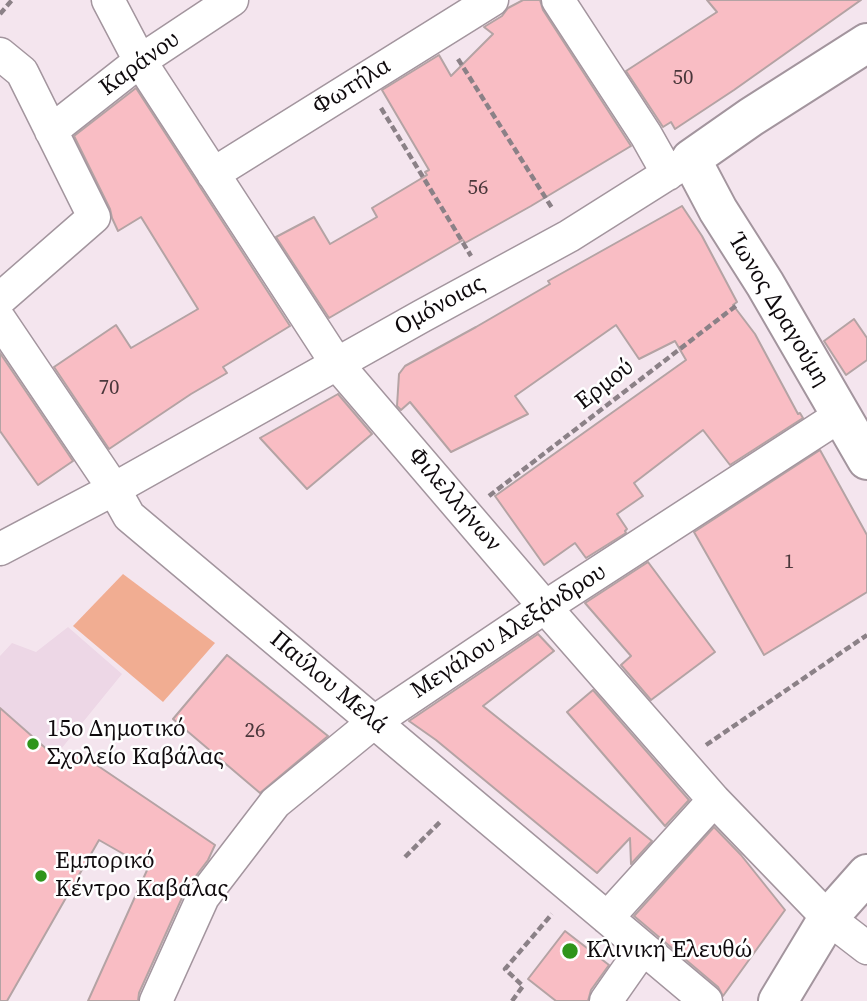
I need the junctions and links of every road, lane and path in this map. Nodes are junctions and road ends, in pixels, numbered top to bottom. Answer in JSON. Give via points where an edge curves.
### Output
{"nodes":[{"id":1,"x":12,"y":0,"type":"edge"},
{"id":2,"x":108,"y":0,"type":"edge"},
{"id":3,"x":232,"y":0,"type":"edge"},
{"id":4,"x":492,"y":0,"type":"edge"},
{"id":5,"x":558,"y":0,"type":"edge"},
{"id":6,"x":0,"y":14,"type":"edge"},
{"id":7,"x":441,"y":32,"type":"junction"},
{"id":8,"x":867,"y":43,"type":"edge"},
{"id":9,"x":0,"y":54,"type":"edge"},
{"id":10,"x":141,"y":61,"type":"junction"},
{"id":11,"x":364,"y":80,"type":"junction"},
{"id":12,"x":51,"y":131,"type":"junction"},
{"id":13,"x":680,"y":166,"type":"junction"},
{"id":14,"x":213,"y":174,"type":"junction"},
{"id":15,"x":569,"y":236,"type":"junction"},
{"id":16,"x":486,"y":281,"type":"junction"},
{"id":17,"x":765,"y":284,"type":"junction"},
{"id":18,"x":0,"y":299,"type":"edge"},
{"id":19,"x":0,"y":320,"type":"edge"},
{"id":20,"x":337,"y":364,"type":"junction"},
{"id":21,"x":841,"y":415,"type":"junction"},
{"id":22,"x":867,"y":460,"type":"edge"},
{"id":23,"x":114,"y":489,"type":"junction"},
{"id":24,"x":466,"y":514,"type":"junction"},
{"id":25,"x":0,"y":549,"type":"edge"},
{"id":26,"x":545,"y":607,"type":"junction"},
{"id":27,"x":867,"y":635,"type":"edge"},
{"id":28,"x":374,"y":722,"type":"junction"},
{"id":29,"x":681,"y":762,"type":"junction"},
{"id":30,"x":464,"y":797,"type":"junction"},
{"id":31,"x":714,"y":800,"type":"junction"},
{"id":32,"x":405,"y":857,"type":"dead end"},
{"id":33,"x":867,"y":874,"type":"edge"},
{"id":34,"x":573,"y":889,"type":"junction"},
{"id":35,"x":607,"y":918,"type":"junction"},
{"id":36,"x":828,"y":918,"type":"junction"},
{"id":37,"x":643,"y":948,"type":"junction"},
{"id":38,"x":867,"y":948,"type":"edge"},
{"id":39,"x":156,"y":1001,"type":"edge"},
{"id":40,"x":512,"y":1001,"type":"edge"},
{"id":41,"x":606,"y":1001,"type":"edge"},
{"id":42,"x":706,"y":1001,"type":"edge"},
{"id":43,"x":778,"y":1001,"type":"edge"}],
"edges":[{"from":1,"to":6,"type":"path"},
{"from":2,"to":10,"type":"street","name":"Φιλελλήνων"},
{"from":3,"to":10,"type":"street","name":"Καράνου"},
{"from":4,"to":7,"type":"street","name":"Φωτήλα"},
{"from":5,"to":13,"type":"street","name":"Ίωνος Δραγούμη","via":[[646,135]]},
{"from":7,"to":11,"type":"street","name":"Φωτήλα"},
{"from":7,"to":15,"type":"path"},
{"from":8,"to":13,"type":"main road","name":"Ομόνοιας"},
{"from":9,"to":12,"type":"street","via":[[22,72]]},
{"from":10,"to":12,"type":"street","name":"Καράνου"},
{"from":10,"to":14,"type":"street","name":"Φιλελλήνων"},
{"from":11,"to":14,"type":"street","name":"Φωτήλα"},
{"from":11,"to":16,"type":"path"},
{"from":12,"to":18,"type":"street","via":[[94,217]]},
{"from":13,"to":15,"type":"street","name":"Ομόνοιας"},
{"from":13,"to":17,"type":"main road","name":"Ίωνος Δραγούμη","via":[[718,210]]},
{"from":14,"to":20,"type":"street","name":"Φιλελλήνων"},
{"from":15,"to":16,"type":"street","name":"Ομόνοιας"},
{"from":16,"to":20,"type":"street","name":"Ομόνοιας"},
{"from":17,"to":21,"type":"main road","name":"Ίωνος Δραγούμη"},
{"from":17,"to":24,"type":"path","name":"Ερμού"},
{"from":19,"to":23,"type":"street","name":"Παύλου Μελά"},
{"from":20,"to":23,"type":"street","name":"Ομόνοιας"},
{"from":20,"to":24,"type":"street","name":"Φιλελλήνων"},
{"from":21,"to":22,"type":"main road","name":"Ίωνος Δραγούμη"},
{"from":21,"to":26,"type":"street","name":"Μεγάλου Αλεξάνδρου"},
{"from":23,"to":25,"type":"street","name":"Ομόνοιας"},
{"from":23,"to":28,"type":"street","name":"Παύλου Μελά","via":[[129,516]]},
{"from":24,"to":26,"type":"street","name":"Φιλελλήνων"},
{"from":26,"to":28,"type":"street","name":"Μεγάλου Αλεξάνδρου"},
{"from":26,"to":29,"type":"street","name":"Φιλελλήνων"},
{"from":27,"to":29,"type":"path"},
{"from":28,"to":30,"type":"street","name":"Παύλου Μελά"},
{"from":28,"to":39,"type":"street","name":"Μεγάλου Αλεξάνδρου","via":[[275,803],[203,897]]},
{"from":29,"to":31,"type":"street","name":"Φιλελλήνων"},
{"from":30,"to":32,"type":"path"},
{"from":30,"to":34,"type":"street","name":"Παύλου Μελά"},
{"from":31,"to":35,"type":"street"},
{"from":31,"to":36,"type":"street","name":"Φιλελλήνων"},
{"from":33,"to":36,"type":"main road"},
{"from":34,"to":35,"type":"street","name":"Παύλου Μελά"},
{"from":34,"to":40,"type":"path","via":[[505,969],[523,986]]},
{"from":35,"to":37,"type":"street","name":"Παύλου Μελά"},
{"from":36,"to":38,"type":"street","name":"Φιλελλήνων"},
{"from":36,"to":43,"type":"main road"},
{"from":37,"to":41,"type":"street"},
{"from":37,"to":42,"type":"street","name":"Παύλου Μελά"}]}
